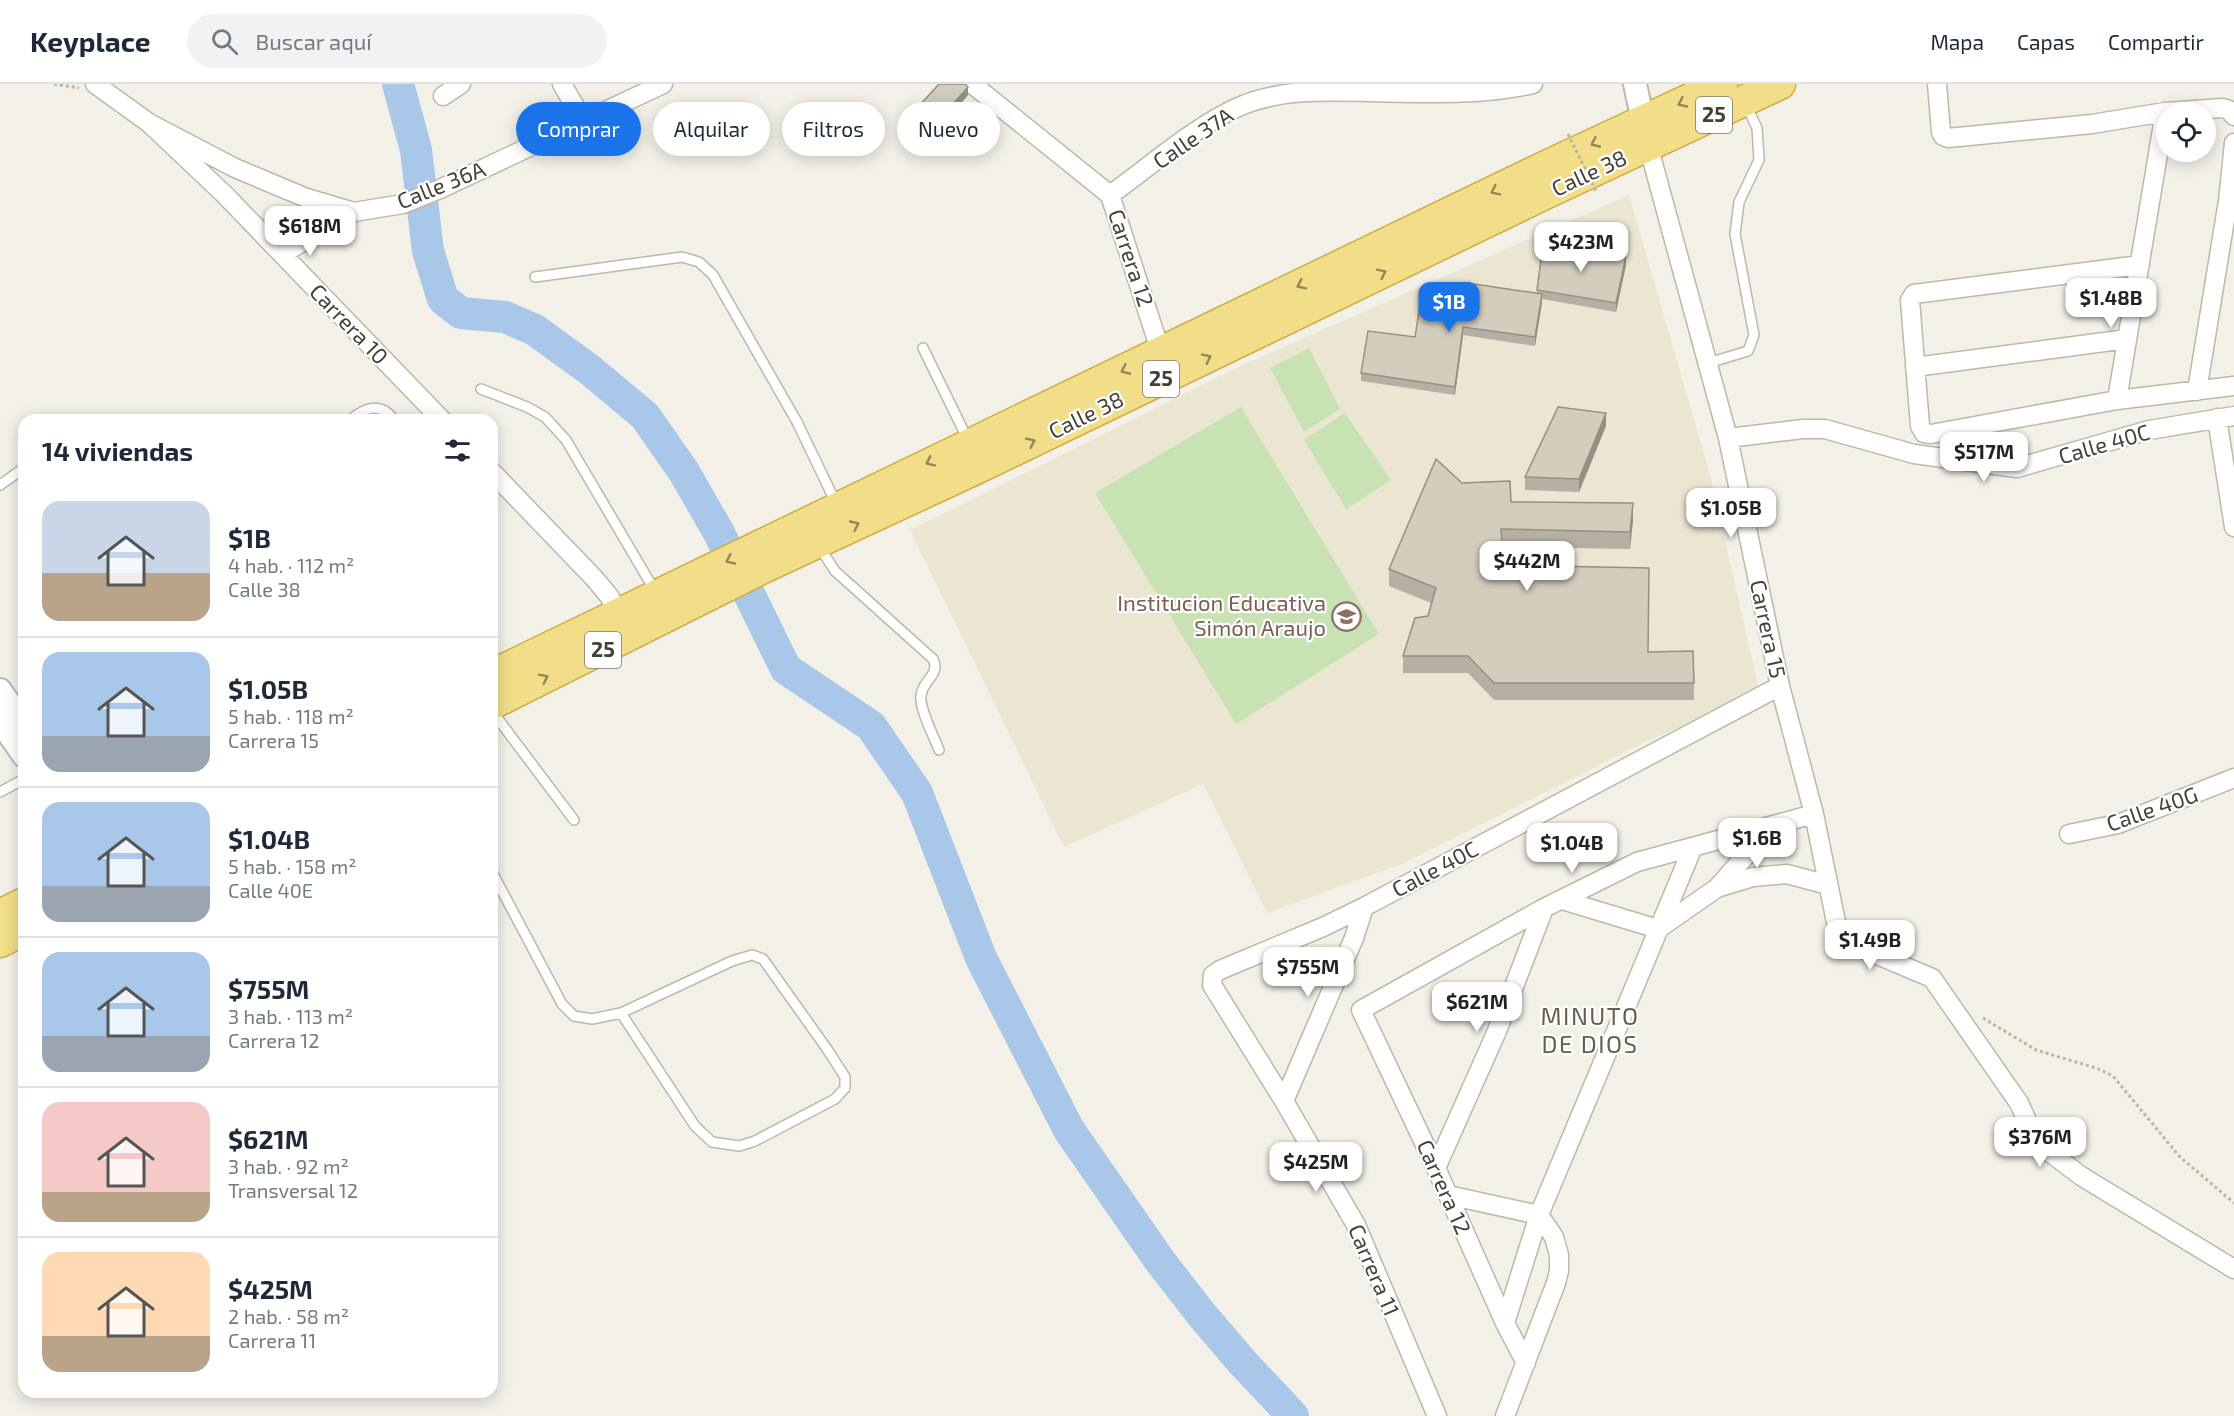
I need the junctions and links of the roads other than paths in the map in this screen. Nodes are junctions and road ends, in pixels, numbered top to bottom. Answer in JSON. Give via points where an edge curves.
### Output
{"nodes":[{"id":1,"x":95,"y":84,"type":"edge"},
{"id":2,"x":461,"y":84,"type":"edge"},
{"id":3,"x":562,"y":84,"type":"edge"},
{"id":4,"x":663,"y":84,"type":"edge"},
{"id":5,"x":1533,"y":84,"type":"edge"},
{"id":6,"x":1635,"y":84,"type":"edge"},
{"id":7,"x":1780,"y":84,"type":"edge"},
{"id":8,"x":1937,"y":84,"type":"edge"},
{"id":9,"x":978,"y":86,"type":"edge"},
{"id":10,"x":1302,"y":87,"type":"edge"},
{"id":11,"x":1733,"y":92,"type":"edge"},
{"id":12,"x":443,"y":96,"type":"dead end"},
{"id":13,"x":572,"y":102,"type":"edge"},
{"id":14,"x":626,"y":102,"type":"edge"},
{"id":15,"x":2216,"y":108,"type":"edge"},
{"id":16,"x":2156,"y":113,"type":"edge"},
{"id":17,"x":2234,"y":116,"type":"edge"},
{"id":18,"x":149,"y":123,"type":"junction"},
{"id":19,"x":1645,"y":134,"type":"junction"},
{"id":20,"x":2234,"y":142,"type":"edge"},
{"id":21,"x":516,"y":154,"type":"edge"},
{"id":22,"x":2156,"y":162,"type":"edge"},
{"id":23,"x":1110,"y":195,"type":"junction"},
{"id":24,"x":354,"y":212,"type":"junction"},
{"id":25,"x":282,"y":255,"type":"junction"},
{"id":26,"x":2140,"y":265,"type":"junction"},
{"id":27,"x":535,"y":277,"type":"dead end"},
{"id":28,"x":2127,"y":339,"type":"junction"},
{"id":29,"x":923,"y":348,"type":"dead end"},
{"id":30,"x":1161,"y":353,"type":"junction"},
{"id":31,"x":1708,"y":363,"type":"junction"},
{"id":32,"x":1915,"y":367,"type":"junction"},
{"id":33,"x":2234,"y":386,"type":"edge"},
{"id":34,"x":481,"y":389,"type":"dead end"},
{"id":35,"x":2197,"y":390,"type":"junction"},
{"id":36,"x":2117,"y":400,"type":"junction"},
{"id":37,"x":357,"y":414,"type":"edge"},
{"id":38,"x":388,"y":414,"type":"edge"},
{"id":39,"x":436,"y":414,"type":"edge"},
{"id":40,"x":2226,"y":417,"type":"edge"},
{"id":41,"x":1728,"y":438,"type":"junction"},
{"id":42,"x":975,"y":455,"type":"junction"},
{"id":43,"x":18,"y":472,"type":"edge"},
{"id":44,"x":498,"y":478,"type":"edge"},
{"id":45,"x":0,"y":485,"type":"edge"},
{"id":46,"x":838,"y":507,"type":"junction"},
{"id":47,"x":2234,"y":527,"type":"edge"},
{"id":48,"x":817,"y":543,"type":"junction"},
{"id":49,"x":760,"y":557,"type":"junction"},
{"id":50,"x":662,"y":605,"type":"junction"},
{"id":51,"x":625,"y":624,"type":"junction"},
{"id":52,"x":498,"y":669,"type":"edge"},
{"id":53,"x":1780,"y":686,"type":"junction"},
{"id":54,"x":0,"y":690,"type":"edge"},
{"id":55,"x":498,"y":700,"type":"edge"},
{"id":56,"x":18,"y":717,"type":"edge"},
{"id":57,"x":498,"y":719,"type":"edge"},
{"id":58,"x":0,"y":721,"type":"edge"},
{"id":59,"x":18,"y":747,"type":"edge"},
{"id":60,"x":939,"y":750,"type":"dead end"},
{"id":61,"x":2234,"y":778,"type":"edge"},
{"id":62,"x":18,"y":782,"type":"edge"},
{"id":63,"x":0,"y":792,"type":"edge"},
{"id":64,"x":1814,"y":814,"type":"junction"},
{"id":65,"x":574,"y":820,"type":"dead end"},
{"id":66,"x":1771,"y":826,"type":"junction"},
{"id":67,"x":2068,"y":834,"type":"dead end"},
{"id":68,"x":1693,"y":846,"type":"junction"},
{"id":69,"x":498,"y":883,"type":"edge"},
{"id":70,"x":1828,"y":885,"type":"junction"},
{"id":71,"x":1717,"y":888,"type":"junction"},
{"id":72,"x":1562,"y":900,"type":"junction"},
{"id":73,"x":18,"y":906,"type":"edge"},
{"id":74,"x":1364,"y":907,"type":"junction"},
{"id":75,"x":1544,"y":908,"type":"junction"},
{"id":76,"x":0,"y":915,"type":"edge"},
{"id":77,"x":1658,"y":929,"type":"junction"},
{"id":78,"x":18,"y":933,"type":"edge"},
{"id":79,"x":0,"y":942,"type":"edge"},
{"id":80,"x":1214,"y":975,"type":"joint"},
{"id":81,"x":621,"y":1013,"type":"junction"},
{"id":82,"x":1284,"y":1101,"type":"junction"},
{"id":83,"x":1436,"y":1168,"type":"junction"},
{"id":84,"x":1448,"y":1194,"type":"junction"},
{"id":85,"x":1539,"y":1215,"type":"junction"},
{"id":86,"x":2234,"y":1269,"type":"edge"},
{"id":87,"x":1505,"y":1323,"type":"junction"},
{"id":88,"x":1526,"y":1363,"type":"junction"},
{"id":89,"x":1437,"y":1416,"type":"edge"},
{"id":90,"x":1505,"y":1416,"type":"edge"}],
"edges":[{"from":1,"to":18,"type":"street","name":"Carrera 10"},
{"from":2,"to":12,"type":"street"},
{"from":3,"to":13,"type":"street"},
{"from":4,"to":14,"type":"street","name":"Calle 36A"},
{"from":5,"to":10,"type":"street","name":"Calle 37A","via":[[1466,94]]},
{"from":6,"to":19,"type":"street"},
{"from":7,"to":11,"type":"highway","name":"Calle 38","number":"25"},
{"from":8,"to":16,"type":"street","via":[[1943,136],[1948,138],[2092,124]]},
{"from":9,"to":23,"type":"street","name":"Carrera 12"},
{"from":10,"to":23,"type":"street","name":"Calle 37A","via":[[1243,105],[1210,122]]},
{"from":11,"to":19,"type":"highway","name":"Calle 38","number":"25"},
{"from":11,"to":31,"type":"lane","via":[[1757,128],[1759,160],[1739,201],[1736,234],[1754,335],[1748,351]]},
{"from":15,"to":17,"type":"street","via":[[2229,110]]},
{"from":18,"to":24,"type":"street","name":"Calle 36A","via":[[235,168]]},
{"from":18,"to":25,"type":"street","name":"Carrera 10"},
{"from":19,"to":30,"type":"highway","name":"Calle 38","number":"25","one_way":true,"via":[[1526,175]]},
{"from":19,"to":31,"type":"street","name":"Carrera 15"},
{"from":42,"to":19,"type":"highway","name":"Calle 38","number":"25","one_way":true},
{"from":20,"to":35,"type":"street"},
{"from":21,"to":24,"type":"street","name":"Calle 36A","via":[[403,204]]},
{"from":22,"to":26,"type":"street"},
{"from":23,"to":30,"type":"street","name":"Carrera 12"},
{"from":24,"to":25,"type":"street"},
{"from":25,"to":39,"type":"street","name":"Carrera 10"},
{"from":26,"to":28,"type":"street"},
{"from":26,"to":32,"type":"street","via":[[1914,294],[1910,300]]},
{"from":27,"to":46,"type":"lane","via":[[682,257],[699,262],[713,275],[797,422]]},
{"from":28,"to":32,"type":"street"},
{"from":28,"to":36,"type":"street"},
{"from":29,"to":42,"type":"lane"},
{"from":30,"to":42,"type":"highway","name":"Calle 38","number":"25","one_way":true},
{"from":31,"to":41,"type":"street","name":"Carrera 15"},
{"from":32,"to":36,"type":"street","via":[[1920,426],[1924,433]]},
{"from":33,"to":35,"type":"street"},
{"from":34,"to":50,"type":"lane","via":[[545,417],[566,440]]},
{"from":35,"to":36,"type":"street"},
{"from":37,"to":38,"type":"lane","via":[[371,408]]},
{"from":40,"to":41,"type":"street","name":"Calle 40C","via":[[2149,430],[2018,468],[1914,454],[1825,429]]},
{"from":40,"to":47,"type":"street"},
{"from":41,"to":53,"type":"street","name":"Carrera 15"},
{"from":42,"to":46,"type":"highway","name":"Calle 38","number":"25","one_way":true},
{"from":48,"to":42,"type":"highway","name":"Calle 38","number":"25","one_way":true},
{"from":43,"to":45,"type":"lane"},
{"from":44,"to":51,"type":"street","via":[[594,578]]},
{"from":46,"to":49,"type":"highway","name":"Calle 38","number":"25"},
{"from":48,"to":49,"type":"highway","name":"Calle 38","number":"25"},
{"from":48,"to":60,"type":"lane","via":[[835,571],[936,664],[936,671],[923,687],[921,702]]},
{"from":49,"to":50,"type":"highway","name":"Calle 38","number":"25"},
{"from":50,"to":51,"type":"highway","name":"Calle 38","number":"25"},
{"from":51,"to":52,"type":"highway","name":"Calle 38","number":"25"},
{"from":55,"to":51,"type":"highway","name":"Calle 38","number":"25","one_way":true},
{"from":53,"to":64,"type":"street","name":"Carrera 15"},
{"from":53,"to":74,"type":"street","name":"Calle 40C"},
{"from":54,"to":56,"type":"street"},
{"from":57,"to":65,"type":"lane"},
{"from":58,"to":59,"type":"street"},
{"from":61,"to":67,"type":"street","name":"Calle 40G","via":[[2118,824]]},
{"from":62,"to":63,"type":"lane"},
{"from":64,"to":66,"type":"street"},
{"from":64,"to":70,"type":"street","name":"Carrera 15"},
{"from":66,"to":68,"type":"street"},
{"from":66,"to":71,"type":"street"},
{"from":68,"to":72,"type":"street","via":[[1637,862]]},
{"from":68,"to":77,"type":"street"},
{"from":69,"to":81,"type":"lane","via":[[562,1004],[574,1016],[592,1019]]},
{"from":70,"to":71,"type":"street","via":[[1786,874],[1753,877]]},
{"from":70,"to":86,"type":"street","name":"Carrera 15","via":[[1837,927],[1849,943],[1932,978],[2019,1103],[2044,1148],[2081,1176]]},
{"from":71,"to":77,"type":"street"},
{"from":72,"to":75,"type":"street"},
{"from":72,"to":77,"type":"street"},
{"from":73,"to":76,"type":"highway"},
{"from":74,"to":80,"type":"street","name":"Calle 40C"},
{"from":74,"to":82,"type":"street"},
{"from":75,"to":83,"type":"street","via":[[1497,1031]]},
{"from":75,"to":83,"type":"street","name":"Carrera 12","via":[[1361,1010]]},
{"from":77,"to":85,"type":"street"},
{"from":78,"to":79,"type":"highway"},
{"from":80,"to":82,"type":"street","name":"Carrera 11","via":[[1212,985]]},
{"from":81,"to":81,"type":"lane","via":[[695,1126],[712,1142],[739,1146],[755,1141],[836,1099],[845,1088],[844,1077],[827,1049],[763,959],[752,955]]},
{"from":82,"to":89,"type":"street","name":"Carrera 11","via":[[1356,1225]]},
{"from":83,"to":84,"type":"street","name":"Carrera 12"},
{"from":84,"to":85,"type":"street"},
{"from":84,"to":87,"type":"street","name":"Carrera 12"},
{"from":85,"to":87,"type":"street"},
{"from":85,"to":88,"type":"street","via":[[1554,1237],[1558,1271]]},
{"from":87,"to":88,"type":"street","name":"Carrera 12"},
{"from":88,"to":90,"type":"street"}]}
